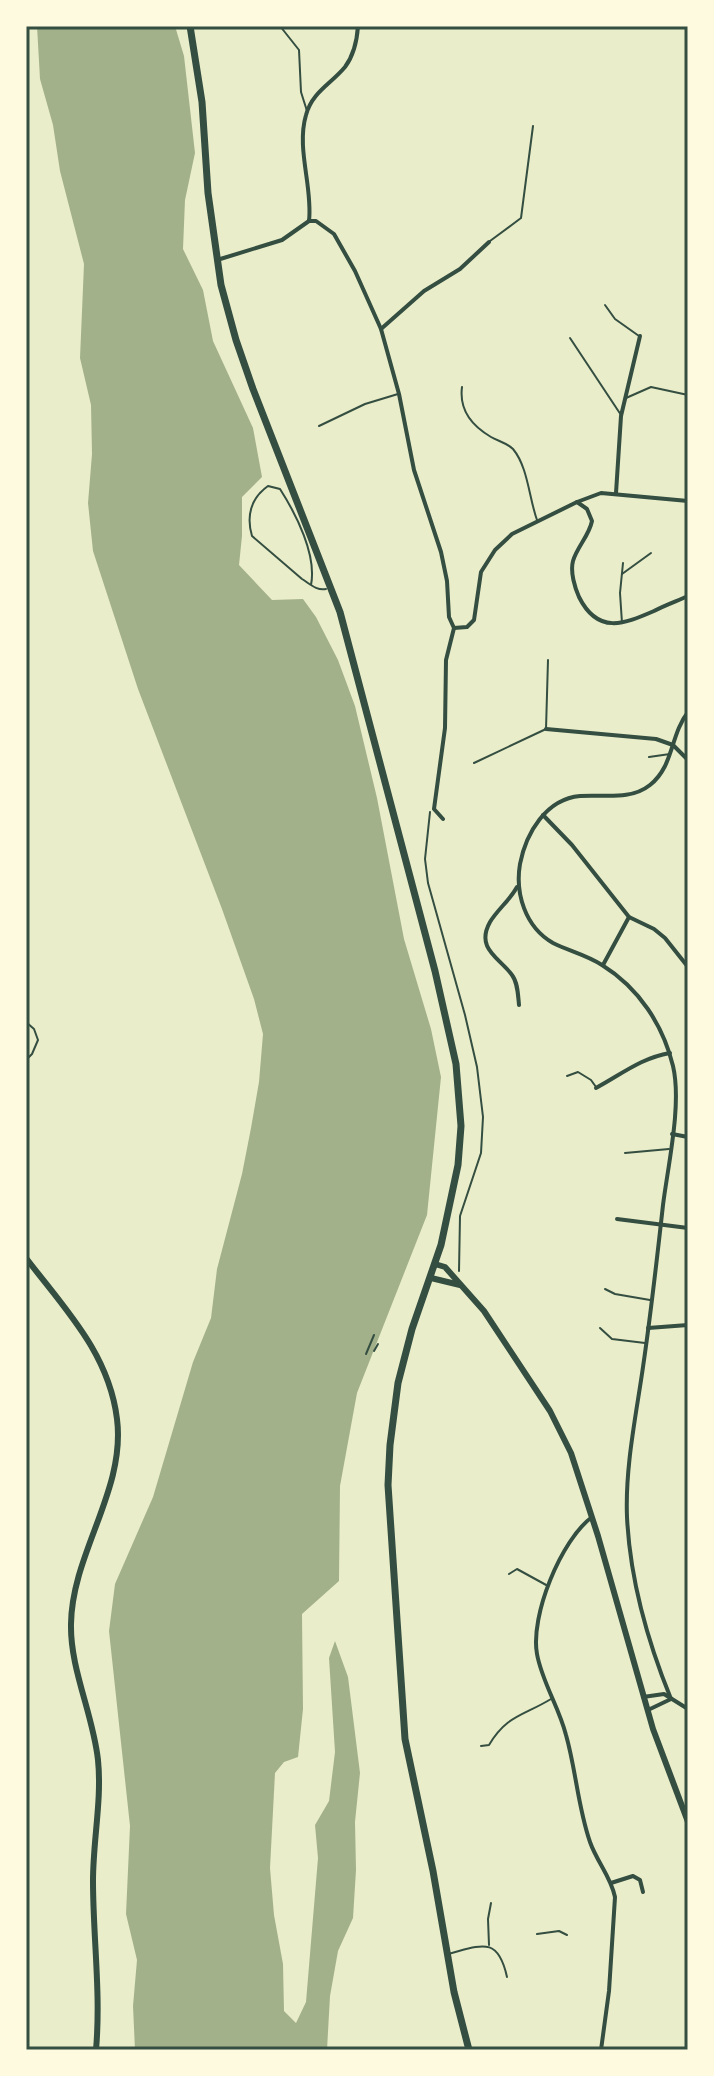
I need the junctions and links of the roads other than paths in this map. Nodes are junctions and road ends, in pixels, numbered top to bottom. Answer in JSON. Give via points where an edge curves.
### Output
{"nodes":[{"id":1,"x":190,"y":26,"type":"edge"},
{"id":2,"x":280,"y":26,"type":"edge"},
{"id":3,"x":358,"y":26,"type":"edge"},
{"id":4,"x":307,"y":112,"type":"junction"},
{"id":5,"x":533,"y":126,"type":"dead end"},
{"id":6,"x":309,"y":221,"type":"junction"},
{"id":7,"x":489,"y":242,"type":"joint"},
{"id":8,"x":217,"y":260,"type":"junction"},
{"id":9,"x":605,"y":305,"type":"dead end"},
{"id":10,"x":381,"y":329,"type":"junction"},
{"id":11,"x":640,"y":336,"type":"joint"},
{"id":12,"x":570,"y":338,"type":"dead end"},
{"id":13,"x":462,"y":387,"type":"dead end"},
{"id":14,"x":399,"y":394,"type":"junction"},
{"id":15,"x":688,"y":395,"type":"edge"},
{"id":16,"x":625,"y":398,"type":"junction"},
{"id":17,"x":621,"y":416,"type":"junction"},
{"id":18,"x":319,"y":426,"type":"dead end"},
{"id":19,"x":616,"y":493,"type":"junction"},
{"id":20,"x":688,"y":501,"type":"edge"},
{"id":21,"x":577,"y":502,"type":"junction"},
{"id":22,"x":537,"y":521,"type":"junction"},
{"id":23,"x":651,"y":553,"type":"dead end"},
{"id":24,"x":623,"y":563,"type":"dead end"},
{"id":25,"x":621,"y":575,"type":"junction"},
{"id":26,"x":311,"y":585,"type":"junction"},
{"id":27,"x":331,"y":588,"type":"junction"},
{"id":28,"x":688,"y":596,"type":"edge"},
{"id":29,"x":622,"y":624,"type":"junction"},
{"id":30,"x":454,"y":628,"type":"junction"},
{"id":31,"x":548,"y":660,"type":"dead end"},
{"id":32,"x":688,"y":712,"type":"edge"},
{"id":33,"x":546,"y":729,"type":"junction"},
{"id":34,"x":673,"y":745,"type":"junction"},
{"id":35,"x":671,"y":754,"type":"junction"},
{"id":36,"x":649,"y":757,"type":"dead end"},
{"id":37,"x":688,"y":760,"type":"edge"},
{"id":38,"x":474,"y":763,"type":"dead end"},
{"id":39,"x":543,"y":815,"type":"junction"},
{"id":40,"x":443,"y":819,"type":"dead end"},
{"id":41,"x":519,"y":885,"type":"junction"},
{"id":42,"x":629,"y":917,"type":"junction"},
{"id":43,"x":603,"y":965,"type":"junction"},
{"id":44,"x":688,"y":967,"type":"edge"},
{"id":45,"x":519,"y":1005,"type":"dead end"},
{"id":46,"x":26,"y":1022,"type":"edge"},
{"id":47,"x":670,"y":1053,"type":"junction"},
{"id":48,"x":26,"y":1060,"type":"edge"},
{"id":49,"x":567,"y":1076,"type":"dead end"},
{"id":50,"x":596,"y":1088,"type":"joint"},
{"id":51,"x":672,"y":1134,"type":"junction"},
{"id":52,"x":688,"y":1137,"type":"edge"},
{"id":53,"x":670,"y":1148,"type":"junction"},
{"id":54,"x":625,"y":1153,"type":"dead end"},
{"id":55,"x":617,"y":1219,"type":"dead end"},
{"id":56,"x":661,"y":1225,"type":"junction"},
{"id":57,"x":688,"y":1228,"type":"edge"},
{"id":58,"x":26,"y":1258,"type":"edge"},
{"id":59,"x":435,"y":1264,"type":"junction"},
{"id":60,"x":431,"y":1278,"type":"junction"},
{"id":61,"x":460,"y":1285,"type":"junction"},
{"id":62,"x":605,"y":1289,"type":"dead end"},
{"id":63,"x":651,"y":1300,"type":"junction"},
{"id":64,"x":688,"y":1325,"type":"edge"},
{"id":65,"x":600,"y":1328,"type":"dead end"},
{"id":66,"x":648,"y":1328,"type":"junction"},
{"id":67,"x":646,"y":1343,"type":"junction"},
{"id":68,"x":592,"y":1517,"type":"junction"},
{"id":69,"x":509,"y":1574,"type":"dead end"},
{"id":70,"x":549,"y":1586,"type":"junction"},
{"id":71,"x":643,"y":1697,"type":"junction"},
{"id":72,"x":552,"y":1698,"type":"junction"},
{"id":73,"x":671,"y":1699,"type":"junction"},
{"id":74,"x":688,"y":1709,"type":"edge"},
{"id":75,"x":647,"y":1710,"type":"junction"},
{"id":76,"x":481,"y":1746,"type":"dead end"},
{"id":77,"x":688,"y":1822,"type":"edge"},
{"id":78,"x":611,"y":1883,"type":"junction"},
{"id":79,"x":643,"y":1892,"type":"dead end"},
{"id":80,"x":491,"y":1903,"type":"dead end"},
{"id":81,"x":537,"y":1934,"type":"dead end"},
{"id":82,"x":567,"y":1935,"type":"dead end"},
{"id":83,"x":489,"y":1946,"type":"junction"},
{"id":84,"x":447,"y":1954,"type":"junction"},
{"id":85,"x":507,"y":1977,"type":"dead end"},
{"id":86,"x":96,"y":2050,"type":"edge"},
{"id":87,"x":469,"y":2050,"type":"edge"},
{"id":88,"x":601,"y":2050,"type":"edge"}],
"edges":[{"from":1,"to":8,"type":"main road"},
{"from":2,"to":4,"type":"lane","via":[[299,50]]},
{"from":3,"to":4,"type":"street","via":[[350,59],[314,96]]},
{"from":4,"to":6,"type":"street"},
{"from":5,"to":7,"type":"lane","via":[[521,218]]},
{"from":6,"to":8,"type":"street","via":[[282,240]]},
{"from":6,"to":10,"type":"street","via":[[334,234]]},
{"from":7,"to":10,"type":"street"},
{"from":8,"to":27,"type":"main road","via":[[241,354]]},
{"from":9,"to":11,"type":"lane"},
{"from":10,"to":14,"type":"street"},
{"from":11,"to":16,"type":"street"},
{"from":12,"to":17,"type":"lane"},
{"from":13,"to":22,"type":"lane","via":[[461,404],[472,422],[517,455]]},
{"from":14,"to":18,"type":"lane"},
{"from":14,"to":30,"type":"street","via":[[414,470],[444,565]]},
{"from":15,"to":16,"type":"lane","via":[[651,387]]},
{"from":16,"to":17,"type":"street"},
{"from":17,"to":19,"type":"street"},
{"from":19,"to":20,"type":"street"},
{"from":19,"to":21,"type":"street"},
{"from":21,"to":22,"type":"street"},
{"from":21,"to":29,"type":"street","via":[[592,521],[573,561],[577,590],[598,618]]},
{"from":22,"to":30,"type":"street","via":[[495,550],[481,572],[474,620]]},
{"from":23,"to":25,"type":"lane"},
{"from":24,"to":25,"type":"lane"},
{"from":25,"to":29,"type":"lane"},
{"from":26,"to":26,"type":"lane","via":[[252,536],[252,504],[268,486],[280,489],[292,512],[310,557]]},
{"from":26,"to":27,"type":"lane"},
{"from":27,"to":59,"type":"main road","via":[[456,1064],[461,1147]]},
{"from":28,"to":29,"type":"street"},
{"from":30,"to":40,"type":"street","via":[[446,660],[445,728],[434,809]]},
{"from":31,"to":33,"type":"lane"},
{"from":32,"to":34,"type":"street"},
{"from":33,"to":34,"type":"street"},
{"from":33,"to":38,"type":"lane"},
{"from":34,"to":35,"type":"street"},
{"from":34,"to":37,"type":"street"},
{"from":35,"to":36,"type":"lane"},
{"from":35,"to":39,"type":"street","via":[[657,780],[644,790],[572,797]]},
{"from":39,"to":41,"type":"street","via":[[526,842]]},
{"from":39,"to":42,"type":"street"},
{"from":41,"to":43,"type":"street","via":[[526,913],[545,937]]},
{"from":41,"to":45,"type":"street","via":[[486,935],[491,956],[514,979]]},
{"from":42,"to":43,"type":"street"},
{"from":42,"to":44,"type":"street","via":[[665,938]]},
{"from":43,"to":47,"type":"street","via":[[651,1011]]},
{"from":46,"to":48,"type":"lane","via":[[38,1040]]},
{"from":47,"to":50,"type":"street","via":[[636,1063]]},
{"from":47,"to":51,"type":"street","via":[[676,1083]]},
{"from":49,"to":50,"type":"lane","via":[[581,1073]]},
{"from":51,"to":52,"type":"street"},
{"from":51,"to":53,"type":"street"},
{"from":53,"to":54,"type":"lane"},
{"from":53,"to":56,"type":"street"},
{"from":55,"to":56,"type":"street"},
{"from":56,"to":57,"type":"street"},
{"from":56,"to":63,"type":"street"},
{"from":58,"to":86,"type":"street","via":[[90,1342],[112,1389],[118,1421],[112,1476],[76,1584],[71,1623],[98,1760],[93,1877]]},
{"from":59,"to":60,"type":"main road"},
{"from":59,"to":61,"type":"street","via":[[445,1267]]},
{"from":60,"to":61,"type":"street"},
{"from":60,"to":84,"type":"main road","via":[[398,1383],[388,1485],[405,1737]]},
{"from":61,"to":68,"type":"street","via":[[484,1311],[550,1411],[571,1453]]},
{"from":62,"to":63,"type":"lane"},
{"from":63,"to":66,"type":"street"},
{"from":64,"to":66,"type":"street"},
{"from":65,"to":67,"type":"lane","via":[[612,1339]]},
{"from":66,"to":67,"type":"street"},
{"from":67,"to":73,"type":"street","via":[[627,1517],[635,1589]]},
{"from":68,"to":70,"type":"street","via":[[577,1530]]},
{"from":68,"to":71,"type":"street"},
{"from":69,"to":70,"type":"lane","via":[[517,1569]]},
{"from":70,"to":72,"type":"street","via":[[535,1641]]},
{"from":71,"to":73,"type":"street","via":[[664,1694]]},
{"from":71,"to":75,"type":"street"},
{"from":72,"to":76,"type":"lane","via":[[502,1724],[489,1745]]},
{"from":72,"to":78,"type":"street","via":[[566,1733],[590,1842]]},
{"from":73,"to":74,"type":"street"},
{"from":73,"to":75,"type":"street"},
{"from":75,"to":77,"type":"street"},
{"from":78,"to":79,"type":"street","via":[[633,1876]]},
{"from":78,"to":88,"type":"street","via":[[613,1949]]},
{"from":80,"to":83,"type":"lane"},
{"from":81,"to":82,"type":"lane"},
{"from":83,"to":84,"type":"lane"},
{"from":83,"to":85,"type":"lane","via":[[501,1957]]},
{"from":84,"to":87,"type":"main road"}]}
